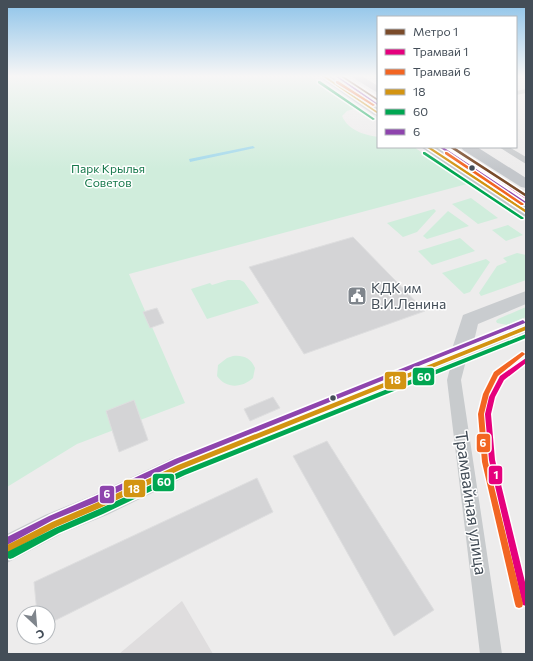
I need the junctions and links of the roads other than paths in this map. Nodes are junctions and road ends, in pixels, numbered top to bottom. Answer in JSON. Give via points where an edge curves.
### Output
{"nodes":[{"id":1,"x":430,"y":148,"type":"edge"},
{"id":2,"x":470,"y":148,"type":"edge"},
{"id":3,"x":505,"y":148,"type":"edge"},
{"id":4,"x":526,"y":161,"type":"edge"},
{"id":5,"x":526,"y":184,"type":"edge"},
{"id":6,"x":526,"y":212,"type":"edge"},
{"id":7,"x":526,"y":298,"type":"edge"},
{"id":8,"x":526,"y":328,"type":"edge"},
{"id":9,"x":461,"y":353,"type":"junction"},
{"id":10,"x":7,"y":549,"type":"edge"},
{"id":11,"x":492,"y":654,"type":"edge"}],
"edges":[{"from":1,"to":6,"type":"main road"},
{"from":2,"to":5,"type":"main road"},
{"from":3,"to":4,"type":"street"},
{"from":7,"to":9,"type":"street","via":[[470,320]]},
{"from":8,"to":9,"type":"street"},
{"from":9,"to":10,"type":"street","via":[[180,467],[54,524]]},
{"from":9,"to":11,"type":"street","name":"Трамвайная улица","via":[[454,380]]}]}
